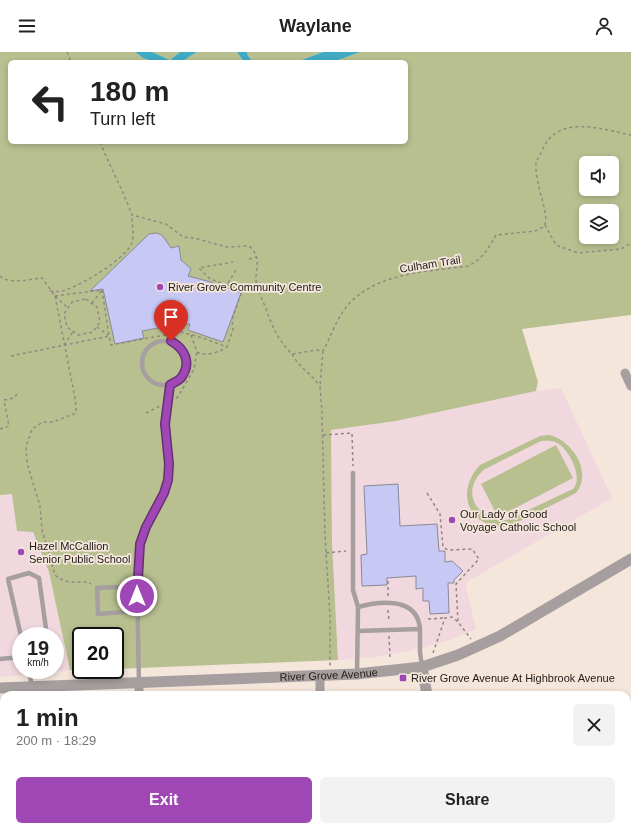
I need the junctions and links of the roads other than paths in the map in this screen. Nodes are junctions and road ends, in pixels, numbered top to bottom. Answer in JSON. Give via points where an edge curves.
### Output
{"nodes":[{"id":1,"x":625,"y":373,"type":"dead end"},
{"id":2,"x":170,"y":385,"type":"junction"},
{"id":3,"x":631,"y":386,"type":"edge"},
{"id":4,"x":353,"y":473,"type":"road end"},
{"id":5,"x":631,"y":559,"type":"edge"},
{"id":6,"x":137,"y":586,"type":"junction"},
{"id":7,"x":358,"y":607,"type":"junction"},
{"id":8,"x":137,"y":611,"type":"junction"},
{"id":9,"x":19,"y":627,"type":"edge"},
{"id":10,"x":46,"y":627,"type":"edge"},
{"id":11,"x":420,"y":629,"type":"junction"},
{"id":12,"x":358,"y":631,"type":"junction"},
{"id":13,"x":12,"y":658,"type":"edge"},
{"id":14,"x":0,"y":659,"type":"edge"},
{"id":15,"x":426,"y":665,"type":"junction"},
{"id":16,"x":357,"y":674,"type":"junction"},
{"id":17,"x":320,"y":675,"type":"junction"},
{"id":18,"x":31,"y":679,"type":"edge"},
{"id":19,"x":138,"y":683,"type":"junction"},
{"id":20,"x":32,"y":687,"type":"junction"},
{"id":21,"x":0,"y":688,"type":"edge"},
{"id":22,"x":139,"y":691,"type":"edge"},
{"id":23,"x":320,"y":691,"type":"edge"},
{"id":24,"x":427,"y":691,"type":"edge"}],
"edges":[{"from":1,"to":3,"type":"street"},
{"from":2,"to":2,"type":"lane","via":[[180,379],[187,363],[183,350],[178,345],[160,340],[150,345],[143,353],[142,369],[152,382]]},
{"from":2,"to":6,"type":"lane","via":[[165,424],[168,480],[140,544]]},
{"from":4,"to":7,"type":"lane","via":[[353,590]]},
{"from":5,"to":15,"type":"street","name":"River Grove Avenue","via":[[500,636],[458,655]]},
{"from":6,"to":8,"type":"lane"},
{"from":6,"to":8,"type":"lane","via":[[97,588],[98,614]]},
{"from":7,"to":11,"type":"lane","via":[[370,604],[405,605],[420,622]]},
{"from":7,"to":12,"type":"lane"},
{"from":8,"to":19,"type":"lane"},
{"from":9,"to":10,"type":"lane","via":[[8,579],[29,573],[39,578]]},
{"from":11,"to":12,"type":"lane"},
{"from":11,"to":15,"type":"lane","via":[[420,652]]},
{"from":12,"to":16,"type":"lane"},
{"from":13,"to":14,"type":"lane"},
{"from":15,"to":16,"type":"street","name":"River Grove Avenue"},
{"from":15,"to":24,"type":"street"},
{"from":16,"to":17,"type":"street","name":"River Grove Avenue"},
{"from":17,"to":19,"type":"street","name":"River Grove Avenue"},
{"from":17,"to":23,"type":"street"},
{"from":18,"to":20,"type":"lane"},
{"from":19,"to":20,"type":"street","name":"River Grove Avenue"},
{"from":19,"to":22,"type":"street"},
{"from":20,"to":21,"type":"street","name":"River Grove Avenue"}]}
